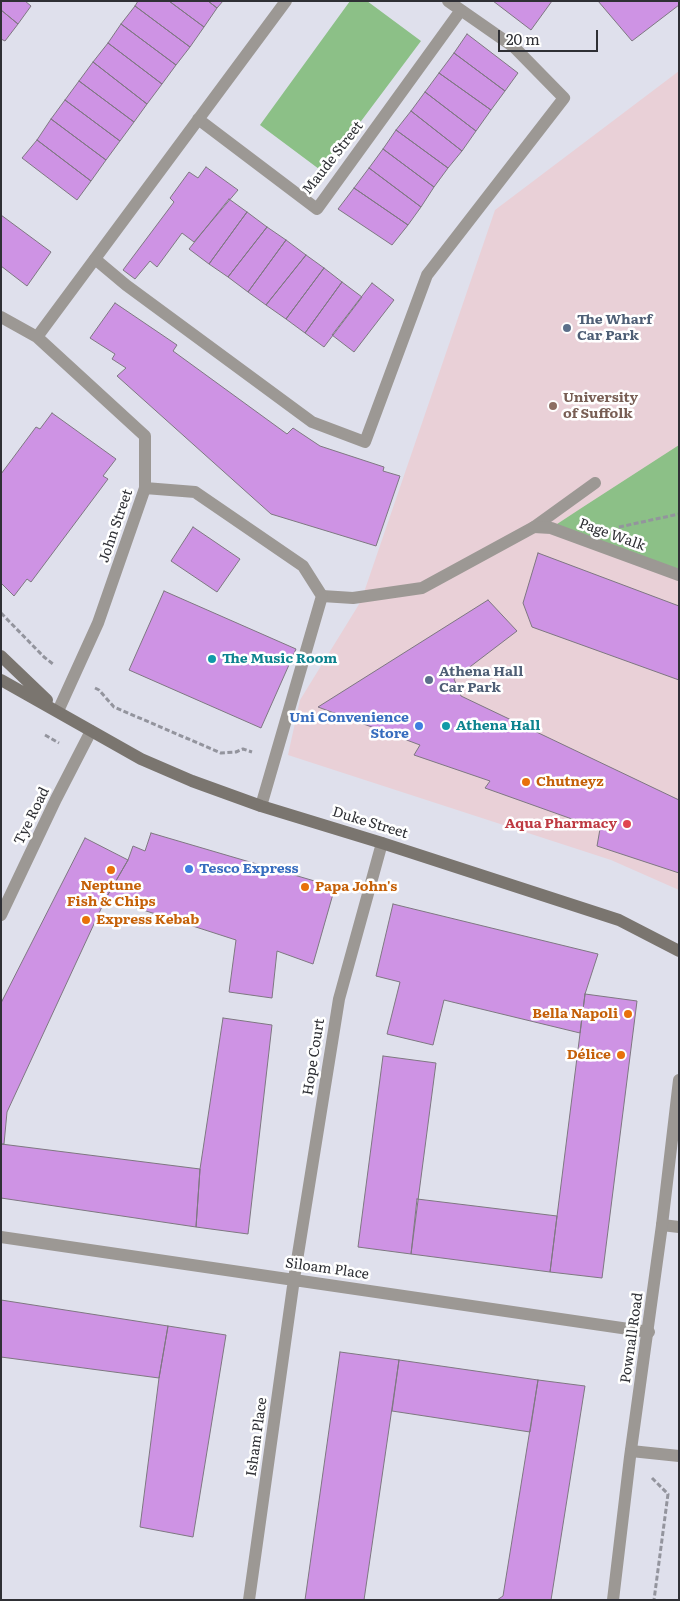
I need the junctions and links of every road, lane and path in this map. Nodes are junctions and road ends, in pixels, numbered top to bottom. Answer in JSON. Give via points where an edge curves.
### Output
{"nodes":[{"id":1,"x":286,"y":1,"type":"edge"},
{"id":2,"x":448,"y":1,"type":"edge"},
{"id":3,"x":461,"y":10,"type":"junction"},
{"id":4,"x":198,"y":120,"type":"junction"},
{"id":5,"x":95,"y":260,"type":"junction"},
{"id":6,"x":1,"y":317,"type":"edge"},
{"id":7,"x":37,"y":337,"type":"junction"},
{"id":8,"x":595,"y":483,"type":"dead end"},
{"id":9,"x":145,"y":488,"type":"junction"},
{"id":10,"x":679,"y":514,"type":"edge"},
{"id":11,"x":534,"y":527,"type":"junction"},
{"id":12,"x":612,"y":528,"type":"dead end"},
{"id":13,"x":679,"y":575,"type":"edge"},
{"id":14,"x":322,"y":596,"type":"junction"},
{"id":15,"x":1,"y":613,"type":"edge"},
{"id":16,"x":1,"y":656,"type":"edge"},
{"id":17,"x":73,"y":677,"type":"junction"},
{"id":18,"x":1,"y":680,"type":"edge"},
{"id":19,"x":58,"y":711,"type":"junction"},
{"id":20,"x":91,"y":731,"type":"junction"},
{"id":21,"x":274,"y":758,"type":"junction"},
{"id":22,"x":261,"y":806,"type":"junction"},
{"id":23,"x":382,"y":843,"type":"junction"},
{"id":24,"x":1,"y":916,"type":"edge"},
{"id":25,"x":679,"y":951,"type":"edge"},
{"id":26,"x":679,"y":1080,"type":"edge"},
{"id":27,"x":662,"y":1226,"type":"junction"},
{"id":28,"x":679,"y":1228,"type":"edge"},
{"id":29,"x":1,"y":1238,"type":"edge"},
{"id":30,"x":294,"y":1279,"type":"junction"},
{"id":31,"x":649,"y":1332,"type":"junction"},
{"id":32,"x":631,"y":1451,"type":"junction"},
{"id":33,"x":679,"y":1456,"type":"edge"},
{"id":34,"x":668,"y":1494,"type":"dead end"},
{"id":35,"x":249,"y":1600,"type":"edge"},
{"id":36,"x":613,"y":1600,"type":"edge"},
{"id":37,"x":654,"y":1600,"type":"edge"}],
"edges":[{"from":1,"to":4,"type":"street"},
{"from":2,"to":3,"type":"street"},
{"from":3,"to":4,"type":"street","name":"Maude Street","via":[[317,209]]},
{"from":3,"to":5,"type":"street","via":[[514,48],[564,98],[427,275],[365,442],[312,422]]},
{"from":4,"to":5,"type":"street"},
{"from":5,"to":7,"type":"street"},
{"from":6,"to":7,"type":"street","name":"John Street"},
{"from":7,"to":9,"type":"street","name":"John Street","via":[[144,436]]},
{"from":8,"to":11,"type":"street"},
{"from":9,"to":14,"type":"street","via":[[195,492],[303,566]]},
{"from":9,"to":17,"type":"street","name":"John Street","via":[[98,623]]},
{"from":10,"to":12,"type":"path"},
{"from":11,"to":13,"type":"street","name":"Page Walk","via":[[551,528]]},
{"from":11,"to":14,"type":"street","via":[[422,588],[353,598]]},
{"from":14,"to":21,"type":"street"},
{"from":15,"to":17,"type":"path","via":[[44,657]]},
{"from":16,"to":19,"type":"main road","name":"Duke Street"},
{"from":17,"to":19,"type":"street","name":"John Street"},
{"from":17,"to":21,"type":"path","via":[[99,690],[114,707],[221,753],[244,749]]},
{"from":18,"to":19,"type":"main road","name":"Duke Street"},
{"from":19,"to":20,"type":"main road","name":"Duke Street"},
{"from":20,"to":22,"type":"main road","name":"Duke Street","via":[[184,778]]},
{"from":20,"to":24,"type":"street","name":"Tye Road"},
{"from":21,"to":22,"type":"street"},
{"from":22,"to":23,"type":"main road","name":"Duke Street"},
{"from":23,"to":25,"type":"main road","name":"Duke Street","via":[[619,920]]},
{"from":23,"to":30,"type":"street","name":"Hope Court","via":[[339,999]]},
{"from":26,"to":27,"type":"street","name":"Pownall Road"},
{"from":27,"to":28,"type":"street"},
{"from":27,"to":31,"type":"street","name":"Pownall Road"},
{"from":29,"to":30,"type":"street","name":"Siloam Place"},
{"from":30,"to":31,"type":"street","name":"Siloam Place"},
{"from":30,"to":35,"type":"street","name":"Isham Place"},
{"from":31,"to":32,"type":"street","name":"Pownall Road"},
{"from":32,"to":33,"type":"street"},
{"from":32,"to":36,"type":"street","name":"Pownall Road"},
{"from":34,"to":37,"type":"path"}]}
